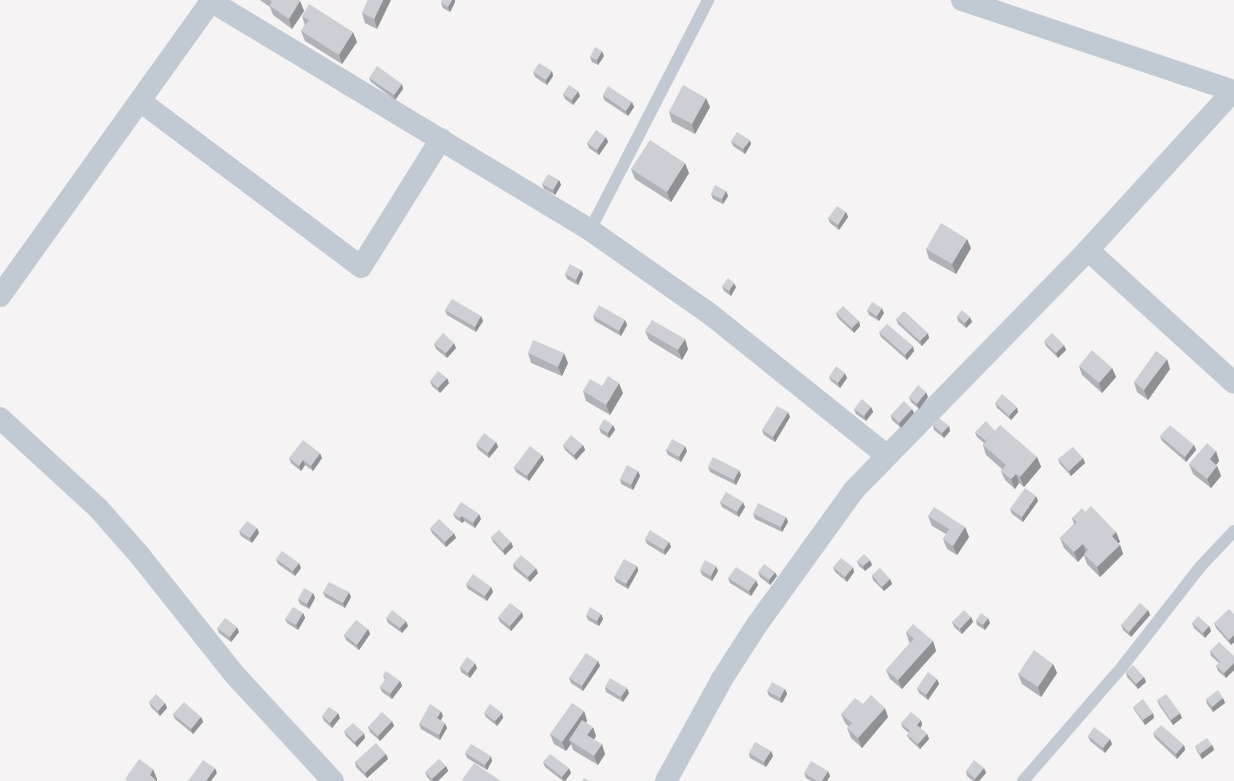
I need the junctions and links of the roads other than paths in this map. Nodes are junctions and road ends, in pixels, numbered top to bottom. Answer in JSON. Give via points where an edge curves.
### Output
{"nodes":[{"id":1,"x":211,"y":0,"type":"edge"},
{"id":2,"x":708,"y":0,"type":"edge"},
{"id":3,"x":962,"y":0,"type":"edge"},
{"id":4,"x":1233,"y":91,"type":"edge"},
{"id":5,"x":140,"y":101,"type":"junction"},
{"id":6,"x":441,"y":139,"type":"junction"},
{"id":7,"x":590,"y":230,"type":"junction"},
{"id":8,"x":1088,"y":250,"type":"junction"},
{"id":9,"x":0,"y":296,"type":"edge"},
{"id":10,"x":1234,"y":383,"type":"edge"},
{"id":11,"x":0,"y":418,"type":"edge"},
{"id":12,"x":887,"y":456,"type":"junction"},
{"id":13,"x":1234,"y":531,"type":"edge"},
{"id":14,"x":334,"y":781,"type":"edge"},
{"id":15,"x":666,"y":781,"type":"edge"},
{"id":16,"x":1023,"y":781,"type":"edge"}],
"edges":[{"from":1,"to":5,"type":"street"},
{"from":1,"to":6,"type":"street"},
{"from":2,"to":7,"type":"lane"},
{"from":3,"to":4,"type":"street"},
{"from":4,"to":8,"type":"street"},
{"from":5,"to":6,"type":"street","via":[[362,267]]},
{"from":5,"to":9,"type":"street"},
{"from":6,"to":7,"type":"street"},
{"from":7,"to":12,"type":"street","via":[[710,314]]},
{"from":8,"to":10,"type":"street"},
{"from":8,"to":12,"type":"street"},
{"from":11,"to":14,"type":"street","via":[[98,508],[141,557],[234,674]]},
{"from":12,"to":15,"type":"street","via":[[854,490],[756,626],[722,679]]},
{"from":13,"to":16,"type":"lane","via":[[1201,566],[1122,668]]}]}
